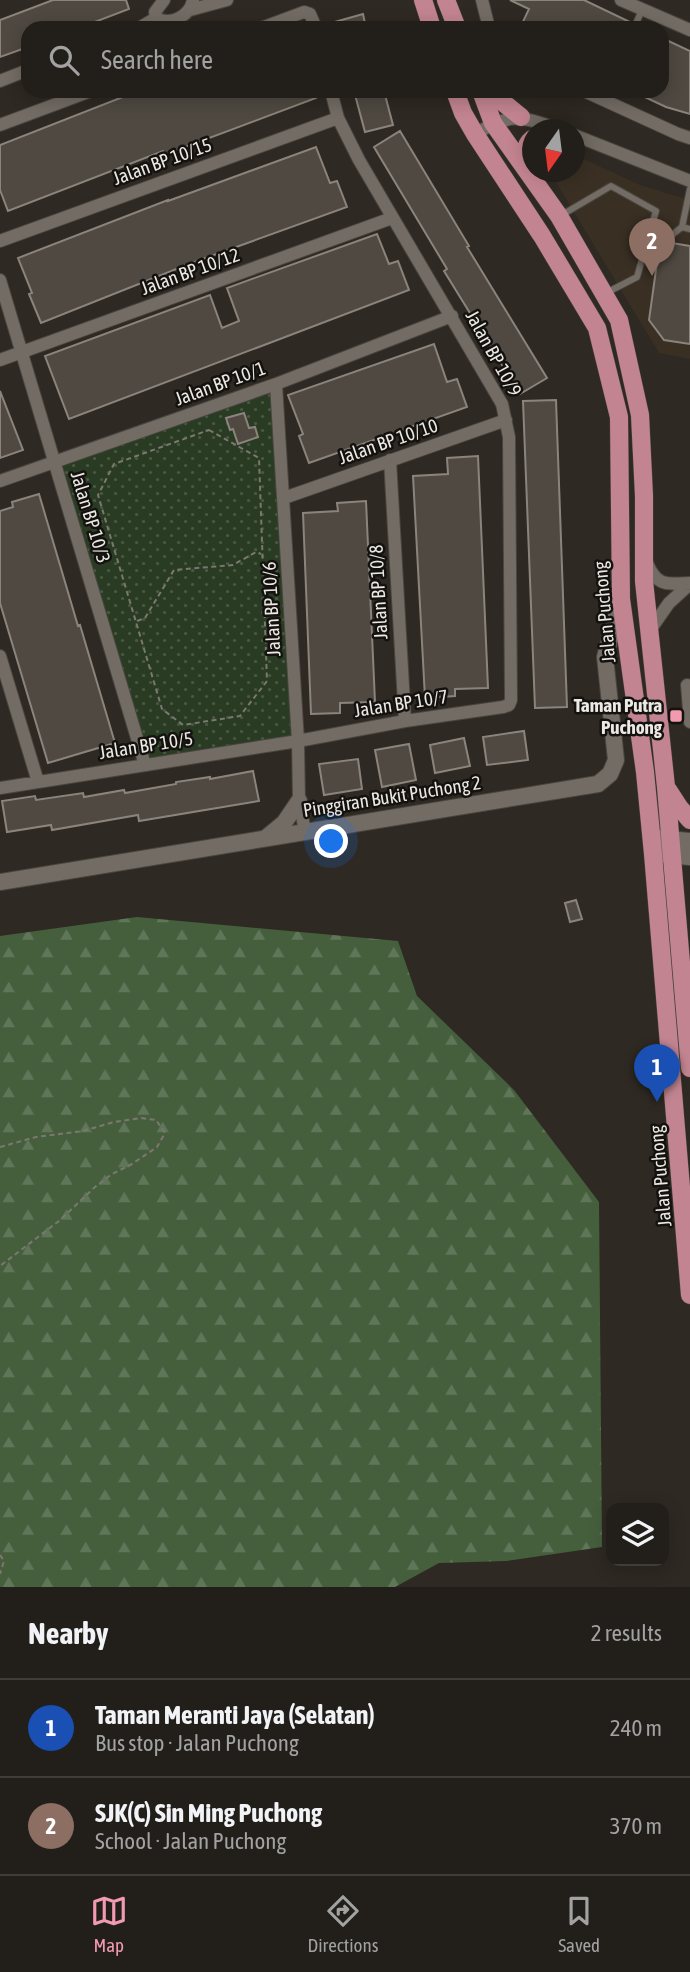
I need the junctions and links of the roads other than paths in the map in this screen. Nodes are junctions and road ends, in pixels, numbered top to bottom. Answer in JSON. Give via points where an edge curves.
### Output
{"nodes":[{"id":1,"x":226,"y":0,"type":"edge"},
{"id":2,"x":422,"y":0,"type":"edge"},
{"id":3,"x":446,"y":0,"type":"edge"},
{"id":4,"x":482,"y":0,"type":"edge"},
{"id":5,"x":621,"y":0,"type":"edge"},
{"id":6,"x":161,"y":1,"type":"edge"},
{"id":7,"x":205,"y":3,"type":"edge"},
{"id":8,"x":192,"y":5,"type":"edge"},
{"id":9,"x":642,"y":10,"type":"junction"},
{"id":10,"x":156,"y":18,"type":"junction"},
{"id":11,"x":151,"y":21,"type":"edge"},
{"id":12,"x":280,"y":21,"type":"edge"},
{"id":13,"x":313,"y":21,"type":"edge"},
{"id":14,"x":430,"y":21,"type":"edge"},
{"id":15,"x":454,"y":21,"type":"edge"},
{"id":16,"x":487,"y":21,"type":"edge"},
{"id":17,"x":637,"y":21,"type":"edge"},
{"id":18,"x":689,"y":26,"type":"edge"},
{"id":19,"x":21,"y":73,"type":"edge"},
{"id":20,"x":0,"y":81,"type":"edge"},
{"id":21,"x":72,"y":98,"type":"edge"},
{"id":22,"x":333,"y":98,"type":"edge"},
{"id":23,"x":458,"y":98,"type":"edge"},
{"id":24,"x":484,"y":98,"type":"edge"},
{"id":25,"x":498,"y":98,"type":"edge"},
{"id":26,"x":610,"y":98,"type":"edge"},
{"id":27,"x":521,"y":117,"type":"junction"},
{"id":28,"x":338,"y":118,"type":"junction"},
{"id":29,"x":527,"y":119,"type":"edge"},
{"id":30,"x":493,"y":123,"type":"junction"},
{"id":31,"x":0,"y":124,"type":"edge"},
{"id":32,"x":475,"y":134,"type":"junction"},
{"id":33,"x":690,"y":138,"type":"edge"},
{"id":34,"x":585,"y":139,"type":"edge"},
{"id":35,"x":522,"y":163,"type":"edge"},
{"id":36,"x":690,"y":181,"type":"edge"},
{"id":37,"x":535,"y":182,"type":"edge"},
{"id":38,"x":690,"y":189,"type":"edge"},
{"id":39,"x":559,"y":216,"type":"junction"},
{"id":40,"x":392,"y":218,"type":"junction"},
{"id":41,"x":686,"y":228,"type":"edge"},
{"id":42,"x":673,"y":233,"type":"dead end"},
{"id":43,"x":0,"y":241,"type":"edge"},
{"id":44,"x":0,"y":279,"type":"edge"},
{"id":45,"x":604,"y":294,"type":"junction"},
{"id":46,"x":452,"y":316,"type":"junction"},
{"id":47,"x":22,"y":352,"type":"junction"},
{"id":48,"x":0,"y":360,"type":"edge"},
{"id":49,"x":276,"y":384,"type":"junction"},
{"id":50,"x":506,"y":420,"type":"junction"},
{"id":51,"x":390,"y":460,"type":"junction"},
{"id":52,"x":54,"y":462,"type":"junction"},
{"id":53,"x":0,"y":481,"type":"edge"},
{"id":54,"x":284,"y":498,"type":"junction"},
{"id":55,"x":644,"y":556,"type":"junction"},
{"id":56,"x":690,"y":583,"type":"edge"},
{"id":57,"x":621,"y":599,"type":"junction"},
{"id":58,"x":648,"y":633,"type":"junction"},
{"id":59,"x":0,"y":656,"type":"edge"},
{"id":60,"x":690,"y":686,"type":"edge"},
{"id":61,"x":509,"y":705,"type":"joint"},
{"id":62,"x":405,"y":721,"type":"junction"},
{"id":63,"x":690,"y":722,"type":"edge"},
{"id":64,"x":298,"y":741,"type":"junction"},
{"id":65,"x":145,"y":765,"type":"junction"},
{"id":66,"x":38,"y":782,"type":"junction"},
{"id":67,"x":666,"y":787,"type":"junction"},
{"id":68,"x":0,"y":788,"type":"edge"},
{"id":69,"x":299,"y":801,"type":"junction"},
{"id":70,"x":690,"y":820,"type":"edge"},
{"id":71,"x":305,"y":831,"type":"junction"},
{"id":72,"x":265,"y":839,"type":"junction"},
{"id":73,"x":690,"y":841,"type":"edge"},
{"id":74,"x":652,"y":846,"type":"junction"},
{"id":75,"x":678,"y":850,"type":"edge"},
{"id":76,"x":0,"y":882,"type":"edge"},
{"id":77,"x":690,"y":882,"type":"edge"},
{"id":78,"x":676,"y":900,"type":"junction"},
{"id":79,"x":690,"y":1068,"type":"edge"},
{"id":80,"x":690,"y":1296,"type":"edge"}],
"edges":[{"from":1,"to":7,"type":"street"},
{"from":2,"to":14,"type":"main road"},
{"from":3,"to":15,"type":"main road"},
{"from":4,"to":16,"type":"street"},
{"from":5,"to":9,"type":"street"},
{"from":6,"to":10,"type":"street"},
{"from":7,"to":8,"type":"street"},
{"from":8,"to":10,"type":"street","via":[[177,19]]},
{"from":9,"to":17,"type":"lane"},
{"from":9,"to":18,"type":"street"},
{"from":10,"to":11,"type":"street"},
{"from":12,"to":13,"type":"street","via":[[304,12]]},
{"from":19,"to":20,"type":"street"},
{"from":21,"to":31,"type":"street"},
{"from":22,"to":28,"type":"street","name":"Jalan BP 10/9"},
{"from":23,"to":32,"type":"main road","name":"Jalan Puchong"},
{"from":24,"to":30,"type":"main road"},
{"from":25,"to":27,"type":"main road"},
{"from":26,"to":33,"type":"street"},
{"from":27,"to":29,"type":"street"},
{"from":27,"to":30,"type":"street"},
{"from":28,"to":40,"type":"street","name":"Jalan BP 10/9"},
{"from":28,"to":43,"type":"street","name":"Jalan BP 10/15"},
{"from":30,"to":32,"type":"street"},
{"from":30,"to":35,"type":"main road"},
{"from":32,"to":57,"type":"main road","name":"Jalan Puchong","via":[[597,328],[620,417]]},
{"from":34,"to":36,"type":"street"},
{"from":37,"to":39,"type":"main road"},
{"from":38,"to":41,"type":"lane"},
{"from":39,"to":45,"type":"main road"},
{"from":39,"to":45,"type":"lane","via":[[611,187],[656,211],[638,277]]},
{"from":40,"to":46,"type":"street","name":"Jalan BP 10/9"},
{"from":40,"to":47,"type":"street","name":"Jalan BP 10/12"},
{"from":41,"to":42,"type":"lane"},
{"from":44,"to":47,"type":"street","name":"Jalan BP 10/3"},
{"from":45,"to":55,"type":"main road","via":[[619,320],[640,415]]},
{"from":46,"to":49,"type":"street","name":"Jalan BP 10/1"},
{"from":46,"to":50,"type":"street","name":"Jalan BP 10/9","via":[[502,404]]},
{"from":47,"to":48,"type":"street","name":"Jalan BP 10/12"},
{"from":47,"to":52,"type":"street","name":"Jalan BP 10/3"},
{"from":49,"to":52,"type":"street","name":"Jalan BP 10/1"},
{"from":49,"to":54,"type":"street","name":"Jalan BP 10/6"},
{"from":50,"to":51,"type":"street","name":"Jalan BP 10/10"},
{"from":50,"to":61,"type":"street","name":"Jalan BP 10/9"},
{"from":51,"to":54,"type":"street","name":"Jalan BP 10/10"},
{"from":51,"to":62,"type":"street","name":"Jalan BP 10/8"},
{"from":52,"to":53,"type":"street","name":"Jalan BP 10/1"},
{"from":52,"to":65,"type":"street","name":"Jalan BP 10/3"},
{"from":54,"to":64,"type":"street","name":"Jalan BP 10/6"},
{"from":55,"to":56,"type":"street","via":[[653,576],[666,584]]},
{"from":55,"to":58,"type":"main road"},
{"from":56,"to":58,"type":"street"},
{"from":57,"to":71,"type":"street","name":"Pinggiran Bukit Puchong 2","via":[[605,657],[616,760],[610,774],[598,784]]},
{"from":57,"to":74,"type":"main road","name":"Jalan Puchong"},
{"from":58,"to":67,"type":"main road"},
{"from":59,"to":66,"type":"street"},
{"from":60,"to":63,"type":"street"},
{"from":61,"to":62,"type":"street","name":"Jalan BP 10/7"},
{"from":62,"to":64,"type":"street","name":"Jalan BP 10/7"},
{"from":64,"to":65,"type":"street","name":"Jalan BP 10/5"},
{"from":64,"to":69,"type":"street","name":"Jalan BP 10/6"},
{"from":65,"to":66,"type":"street","name":"Jalan BP 10/5"},
{"from":66,"to":68,"type":"street","name":"Jalan BP 10/5"},
{"from":67,"to":70,"type":"main road"},
{"from":67,"to":75,"type":"main road"},
{"from":69,"to":71,"type":"street","name":"Jalan BP 10/6"},
{"from":69,"to":72,"type":"street"},
{"from":71,"to":72,"type":"street","name":"Pinggiran Bukit Puchong 2"},
{"from":72,"to":76,"type":"street","name":"Pinggiran Bukit Puchong 2"},
{"from":73,"to":75,"type":"street"},
{"from":74,"to":75,"type":"street"},
{"from":74,"to":80,"type":"main road","name":"Jalan Puchong"},
{"from":75,"to":78,"type":"main road"},
{"from":77,"to":78,"type":"main road"},
{"from":78,"to":79,"type":"main road"}]}
